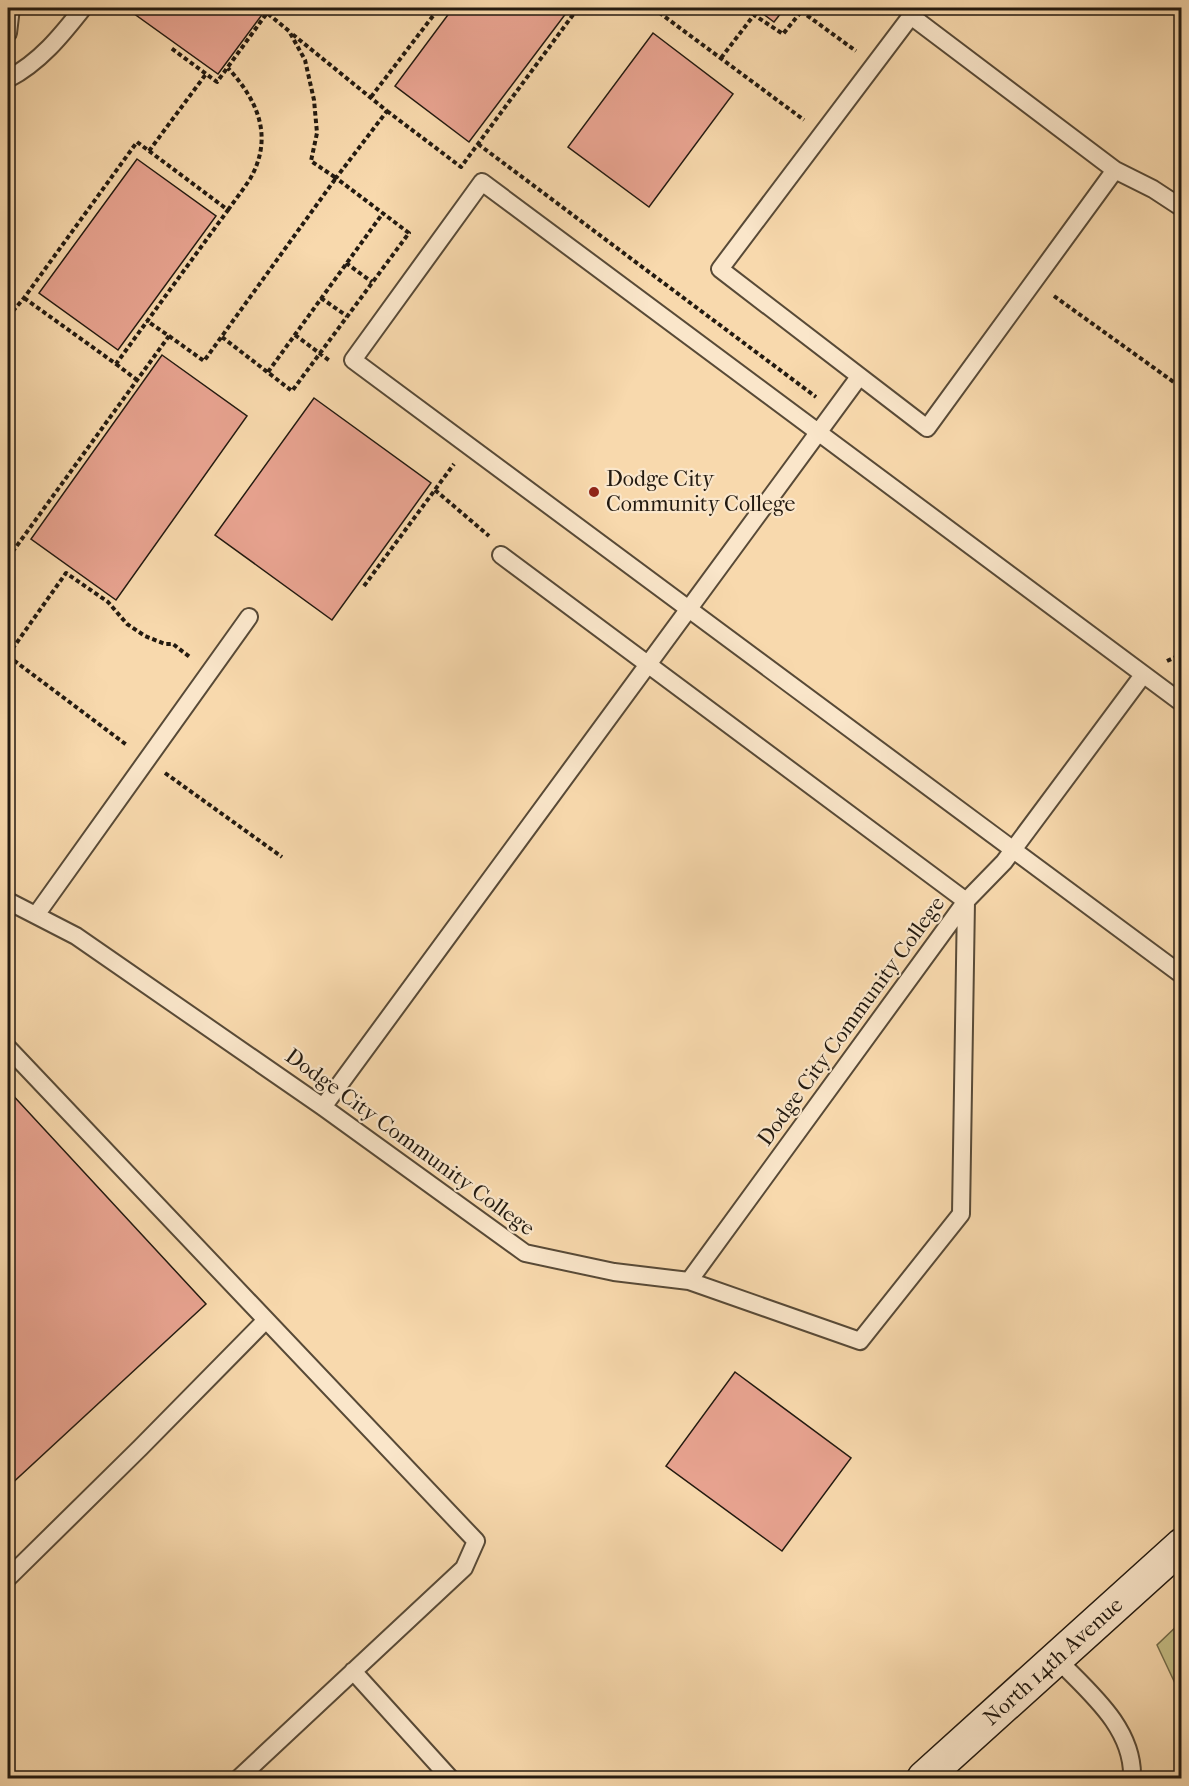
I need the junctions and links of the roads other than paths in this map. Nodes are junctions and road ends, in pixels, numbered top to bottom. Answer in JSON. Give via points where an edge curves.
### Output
{"nodes":[{"id":1,"x":11,"y":8,"type":"edge"},
{"id":2,"x":83,"y":8,"type":"edge"},
{"id":3,"x":8,"y":33,"type":"edge"},
{"id":4,"x":8,"y":79,"type":"edge"},
{"id":5,"x":1115,"y":170,"type":"junction"},
{"id":6,"x":1182,"y":208,"type":"edge"},
{"id":7,"x":859,"y":377,"type":"junction"},
{"id":8,"x":819,"y":433,"type":"junction"},
{"id":9,"x":501,"y":555,"type":"road end"},
{"id":10,"x":688,"y":609,"type":"junction"},
{"id":11,"x":249,"y":617,"type":"dead end"},
{"id":12,"x":649,"y":663,"type":"junction"},
{"id":13,"x":1143,"y":675,"type":"junction"},
{"id":14,"x":1182,"y":704,"type":"edge"},
{"id":15,"x":1013,"y":850,"type":"junction"},
{"id":16,"x":8,"y":901,"type":"edge"},
{"id":17,"x":966,"y":901,"type":"junction"},
{"id":18,"x":36,"y":915,"type":"junction"},
{"id":19,"x":1182,"y":975,"type":"edge"},
{"id":20,"x":8,"y":1048,"type":"edge"},
{"id":21,"x":323,"y":1107,"type":"junction"},
{"id":22,"x":689,"y":1281,"type":"junction"},
{"id":23,"x":266,"y":1320,"type":"junction"},
{"id":24,"x":1182,"y":1545,"type":"edge"},
{"id":25,"x":8,"y":1578,"type":"edge"},
{"id":26,"x":1057,"y":1659,"type":"junction"},
{"id":27,"x":353,"y":1671,"type":"junction"},
{"id":28,"x":239,"y":1779,"type":"edge"},
{"id":29,"x":450,"y":1779,"type":"edge"},
{"id":30,"x":924,"y":1779,"type":"edge"},
{"id":31,"x":1132,"y":1779,"type":"edge"}],
"edges":[{"from":1,"to":3,"type":"lane"},
{"from":2,"to":4,"type":"lane","via":[[39,59]]},
{"from":5,"to":6,"type":"lane"},
{"from":5,"to":7,"type":"lane","via":[[927,428]]},
{"from":5,"to":7,"type":"lane","via":[[911,16],[720,268]]},
{"from":7,"to":8,"type":"lane"},
{"from":8,"to":10,"type":"lane"},
{"from":8,"to":10,"type":"lane","via":[[482,182],[475,191],[353,360]]},
{"from":8,"to":13,"type":"lane"},
{"from":9,"to":12,"type":"lane"},
{"from":10,"to":12,"type":"lane"},
{"from":10,"to":15,"type":"lane"},
{"from":11,"to":18,"type":"lane"},
{"from":12,"to":17,"type":"lane"},
{"from":12,"to":21,"type":"lane"},
{"from":13,"to":14,"type":"lane"},
{"from":13,"to":15,"type":"lane","name":"Dodge City Community College"},
{"from":15,"to":17,"type":"lane","name":"Dodge City Community College"},
{"from":15,"to":19,"type":"lane"},
{"from":16,"to":18,"type":"lane","name":"Dodge City Community College"},
{"from":17,"to":22,"type":"lane","name":"Dodge City Community College"},
{"from":17,"to":22,"type":"lane","via":[[961,1214],[860,1341]]},
{"from":18,"to":21,"type":"lane","name":"Dodge City Community College","via":[[76,936]]},
{"from":20,"to":23,"type":"lane"},
{"from":21,"to":22,"type":"lane","name":"Dodge City Community College","via":[[525,1253],[614,1272]]},
{"from":23,"to":25,"type":"lane"},
{"from":23,"to":27,"type":"lane","via":[[476,1541],[464,1568]]},
{"from":24,"to":26,"type":"main road","name":"North 14th Avenue"},
{"from":26,"to":30,"type":"main road","name":"North 14th Avenue"},
{"from":26,"to":31,"type":"lane","via":[[1105,1708],[1126,1741]]},
{"from":27,"to":28,"type":"lane"},
{"from":27,"to":29,"type":"lane"}]}
